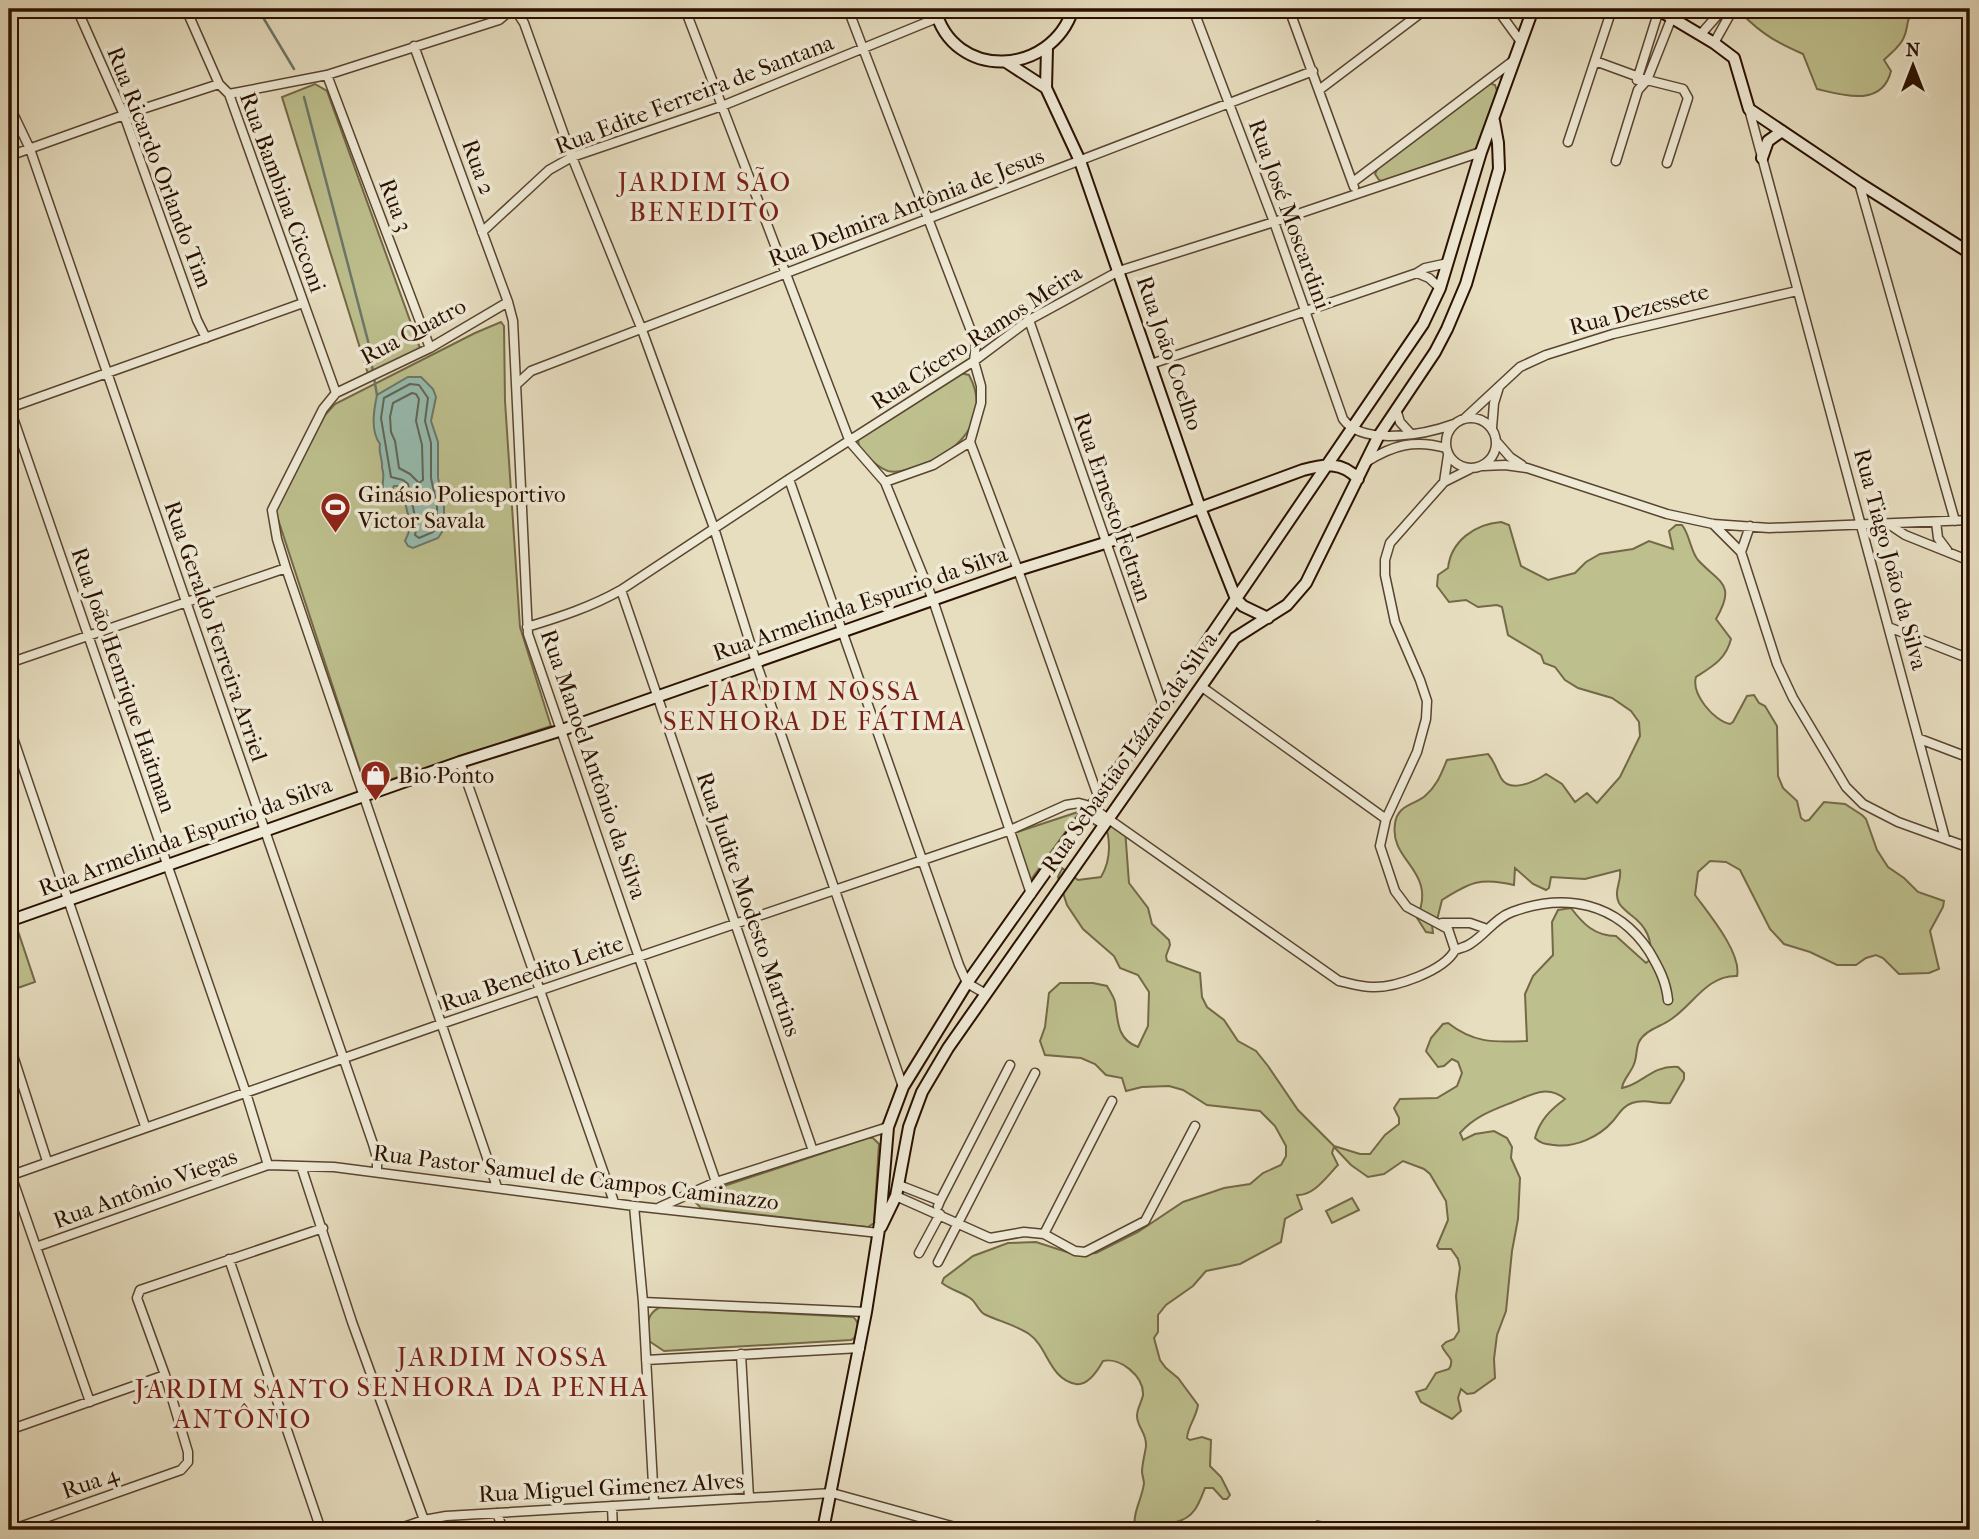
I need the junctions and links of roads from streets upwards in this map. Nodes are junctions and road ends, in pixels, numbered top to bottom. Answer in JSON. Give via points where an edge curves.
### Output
{"nodes":[{"id":1,"x":77,"y":9,"type":"edge"},
{"id":2,"x":186,"y":9,"type":"edge"},
{"id":3,"x":513,"y":9,"type":"edge"},
{"id":4,"x":685,"y":9,"type":"edge"},
{"id":5,"x":848,"y":9,"type":"edge"},
{"id":6,"x":1073,"y":9,"type":"edge"},
{"id":7,"x":1193,"y":9,"type":"edge"},
{"id":8,"x":1289,"y":9,"type":"edge"},
{"id":9,"x":1426,"y":9,"type":"edge"},
{"id":10,"x":1497,"y":9,"type":"edge"},
{"id":11,"x":1533,"y":9,"type":"edge"},
{"id":12,"x":1658,"y":9,"type":"edge"},
{"id":13,"x":1723,"y":9,"type":"edge"},
{"id":14,"x":1733,"y":9,"type":"edge"},
{"id":15,"x":936,"y":13,"type":"edge"},
{"id":16,"x":1610,"y":15,"type":"dead end"},
{"id":17,"x":1672,"y":17,"type":"junction"},
{"id":18,"x":1701,"y":34,"type":"junction"},
{"id":19,"x":1521,"y":42,"type":"junction"},
{"id":20,"x":1714,"y":43,"type":"junction"},
{"id":21,"x":414,"y":46,"type":"junction"},
{"id":22,"x":1047,"y":48,"type":"junction"},
{"id":23,"x":863,"y":49,"type":"junction"},
{"id":24,"x":1513,"y":61,"type":"junction"},
{"id":25,"x":1595,"y":61,"type":"junction"},
{"id":26,"x":1006,"y":62,"type":"junction"},
{"id":27,"x":1313,"y":71,"type":"junction"},
{"id":28,"x":327,"y":75,"type":"junction"},
{"id":29,"x":1637,"y":77,"type":"junction"},
{"id":30,"x":1647,"y":80,"type":"junction"},
{"id":31,"x":219,"y":84,"type":"junction"},
{"id":32,"x":1046,"y":88,"type":"junction"},
{"id":33,"x":1319,"y":90,"type":"junction"},
{"id":34,"x":1638,"y":90,"type":"junction"},
{"id":35,"x":229,"y":94,"type":"junction"},
{"id":36,"x":1229,"y":103,"type":"junction"},
{"id":37,"x":9,"y":105,"type":"edge"},
{"id":38,"x":722,"y":106,"type":"junction"},
{"id":39,"x":1749,"y":109,"type":"junction"},
{"id":40,"x":124,"y":115,"type":"junction"},
{"id":41,"x":1493,"y":118,"type":"junction"},
{"id":42,"x":1782,"y":131,"type":"junction"},
{"id":43,"x":1568,"y":142,"type":"dead end"},
{"id":44,"x":30,"y":149,"type":"junction"},
{"id":45,"x":1481,"y":152,"type":"junction"},
{"id":46,"x":9,"y":156,"type":"edge"},
{"id":47,"x":572,"y":157,"type":"junction"},
{"id":48,"x":1762,"y":158,"type":"junction"},
{"id":49,"x":1080,"y":161,"type":"junction"},
{"id":50,"x":1616,"y":161,"type":"dead end"},
{"id":51,"x":1667,"y":163,"type":"dead end"},
{"id":52,"x":1353,"y":182,"type":"junction"},
{"id":53,"x":1859,"y":183,"type":"junction"},
{"id":54,"x":1356,"y":193,"type":"junction"},
{"id":55,"x":929,"y":217,"type":"junction"},
{"id":56,"x":1274,"y":222,"type":"junction"},
{"id":57,"x":482,"y":232,"type":"junction"},
{"id":58,"x":1970,"y":253,"type":"edge"},
{"id":59,"x":1448,"y":263,"type":"junction"},
{"id":60,"x":1119,"y":271,"type":"junction"},
{"id":61,"x":1417,"y":273,"type":"junction"},
{"id":62,"x":784,"y":275,"type":"junction"},
{"id":63,"x":1440,"y":288,"type":"junction"},
{"id":64,"x":1797,"y":290,"type":"junction"},
{"id":65,"x":508,"y":302,"type":"junction"},
{"id":66,"x":303,"y":303,"type":"junction"},
{"id":67,"x":1305,"y":312,"type":"junction"},
{"id":68,"x":1029,"y":320,"type":"junction"},
{"id":69,"x":642,"y":330,"type":"junction"},
{"id":70,"x":206,"y":338,"type":"junction"},
{"id":71,"x":430,"y":348,"type":"junction"},
{"id":72,"x":974,"y":361,"type":"junction"},
{"id":73,"x":1151,"y":364,"type":"junction"},
{"id":74,"x":106,"y":375,"type":"junction"},
{"id":75,"x":517,"y":384,"type":"junction"},
{"id":76,"x":1500,"y":385,"type":"junction"},
{"id":77,"x":336,"y":393,"type":"junction"},
{"id":78,"x":9,"y":408,"type":"edge"},
{"id":79,"x":1395,"y":408,"type":"junction"},
{"id":80,"x":1464,"y":419,"type":"junction"},
{"id":81,"x":1454,"y":424,"type":"junction"},
{"id":82,"x":1492,"y":428,"type":"junction"},
{"id":83,"x":1353,"y":430,"type":"junction"},
{"id":84,"x":1410,"y":433,"type":"junction"},
{"id":85,"x":1378,"y":437,"type":"junction"},
{"id":86,"x":1496,"y":441,"type":"junction"},
{"id":87,"x":850,"y":442,"type":"junction"},
{"id":88,"x":970,"y":442,"type":"junction"},
{"id":89,"x":1447,"y":452,"type":"junction"},
{"id":90,"x":1366,"y":462,"type":"junction"},
{"id":91,"x":1325,"y":465,"type":"junction"},
{"id":92,"x":1483,"y":466,"type":"junction"},
{"id":93,"x":1527,"y":468,"type":"junction"},
{"id":94,"x":1470,"y":469,"type":"junction"},
{"id":95,"x":1289,"y":476,"type":"junction"},
{"id":96,"x":789,"y":479,"type":"junction"},
{"id":97,"x":1357,"y":479,"type":"junction"},
{"id":98,"x":885,"y":481,"type":"junction"},
{"id":99,"x":1444,"y":481,"type":"junction"},
{"id":100,"x":1308,"y":492,"type":"junction"},
{"id":101,"x":1200,"y":508,"type":"junction"},
{"id":102,"x":1970,"y":520,"type":"edge"},
{"id":103,"x":1955,"y":521,"type":"junction"},
{"id":104,"x":1936,"y":522,"type":"junction"},
{"id":105,"x":1713,"y":524,"type":"junction"},
{"id":106,"x":1861,"y":525,"type":"junction"},
{"id":107,"x":1890,"y":525,"type":"junction"},
{"id":108,"x":1750,"y":526,"type":"junction"},
{"id":109,"x":713,"y":528,"type":"junction"},
{"id":110,"x":1105,"y":542,"type":"junction"},
{"id":111,"x":1741,"y":552,"type":"junction"},
{"id":112,"x":1949,"y":552,"type":"junction"},
{"id":113,"x":1970,"y":561,"type":"edge"},
{"id":114,"x":286,"y":568,"type":"junction"},
{"id":115,"x":1018,"y":570,"type":"junction"},
{"id":116,"x":621,"y":590,"type":"junction"},
{"id":117,"x":1236,"y":599,"type":"junction"},
{"id":118,"x":933,"y":600,"type":"junction"},
{"id":119,"x":185,"y":604,"type":"junction"},
{"id":120,"x":1268,"y":618,"type":"junction"},
{"id":121,"x":527,"y":627,"type":"junction"},
{"id":122,"x":1891,"y":628,"type":"junction"},
{"id":123,"x":843,"y":631,"type":"junction"},
{"id":124,"x":88,"y":634,"type":"junction"},
{"id":125,"x":1970,"y":659,"type":"edge"},
{"id":126,"x":755,"y":662,"type":"junction"},
{"id":127,"x":9,"y":663,"type":"edge"},
{"id":128,"x":1202,"y":687,"type":"junction"},
{"id":129,"x":658,"y":696,"type":"junction"},
{"id":130,"x":1163,"y":706,"type":"junction"},
{"id":131,"x":9,"y":726,"type":"edge"},
{"id":132,"x":562,"y":730,"type":"junction"},
{"id":133,"x":1920,"y":738,"type":"junction"},
{"id":134,"x":1970,"y":758,"type":"edge"},
{"id":135,"x":460,"y":762,"type":"junction"},
{"id":136,"x":363,"y":795,"type":"junction"},
{"id":137,"x":1097,"y":796,"type":"junction"},
{"id":138,"x":1088,"y":809,"type":"junction"},
{"id":139,"x":1386,"y":819,"type":"junction"},
{"id":140,"x":1106,"y":822,"type":"junction"},
{"id":141,"x":1008,"y":831,"type":"junction"},
{"id":142,"x":266,"y":832,"type":"junction"},
{"id":143,"x":1945,"y":838,"type":"junction"},
{"id":144,"x":1970,"y":848,"type":"edge"},
{"id":145,"x":922,"y":861,"type":"junction"},
{"id":146,"x":166,"y":864,"type":"junction"},
{"id":147,"x":834,"y":890,"type":"junction"},
{"id":148,"x":1031,"y":894,"type":"junction"},
{"id":149,"x":68,"y":900,"type":"junction"},
{"id":150,"x":9,"y":921,"type":"edge"},
{"id":151,"x":1441,"y":923,"type":"junction"},
{"id":152,"x":735,"y":924,"type":"junction"},
{"id":153,"x":1487,"y":929,"type":"junction"},
{"id":154,"x":1455,"y":950,"type":"junction"},
{"id":155,"x":638,"y":957,"type":"junction"},
{"id":156,"x":967,"y":983,"type":"junction"},
{"id":157,"x":540,"y":990,"type":"junction"},
{"id":158,"x":986,"y":994,"type":"junction"},
{"id":159,"x":1668,"y":1000,"type":"dead end"},
{"id":160,"x":441,"y":1024,"type":"junction"},
{"id":161,"x":9,"y":1043,"type":"edge"},
{"id":162,"x":344,"y":1058,"type":"junction"},
{"id":163,"x":1010,"y":1065,"type":"dead end"},
{"id":164,"x":1035,"y":1073,"type":"dead end"},
{"id":165,"x":903,"y":1087,"type":"junction"},
{"id":166,"x":246,"y":1093,"type":"junction"},
{"id":167,"x":1112,"y":1101,"type":"dead end"},
{"id":168,"x":145,"y":1126,"type":"junction"},
{"id":169,"x":1195,"y":1126,"type":"dead end"},
{"id":170,"x":888,"y":1127,"type":"junction"},
{"id":171,"x":813,"y":1151,"type":"junction"},
{"id":172,"x":47,"y":1161,"type":"junction"},
{"id":173,"x":268,"y":1165,"type":"junction"},
{"id":174,"x":302,"y":1166,"type":"junction"},
{"id":175,"x":377,"y":1172,"type":"junction"},
{"id":176,"x":10,"y":1175,"type":"edge"},
{"id":177,"x":716,"y":1182,"type":"junction"},
{"id":178,"x":497,"y":1187,"type":"junction"},
{"id":179,"x":897,"y":1190,"type":"junction"},
{"id":180,"x":614,"y":1202,"type":"junction"},
{"id":181,"x":940,"y":1202,"type":"junction"},
{"id":182,"x":634,"y":1206,"type":"junction"},
{"id":183,"x":660,"y":1207,"type":"junction"},
{"id":184,"x":938,"y":1213,"type":"junction"},
{"id":185,"x":958,"y":1222,"type":"junction"},
{"id":186,"x":323,"y":1228,"type":"junction"},
{"id":187,"x":879,"y":1228,"type":"junction"},
{"id":188,"x":1044,"y":1234,"type":"junction"},
{"id":189,"x":36,"y":1247,"type":"junction"},
{"id":190,"x":919,"y":1252,"type":"dead end"},
{"id":191,"x":229,"y":1259,"type":"junction"},
{"id":192,"x":938,"y":1262,"type":"dead end"},
{"id":193,"x":643,"y":1302,"type":"junction"},
{"id":194,"x":866,"y":1312,"type":"junction"},
{"id":195,"x":860,"y":1348,"type":"junction"},
{"id":196,"x":741,"y":1354,"type":"junction"},
{"id":197,"x":646,"y":1360,"type":"junction"},
{"id":198,"x":165,"y":1375,"type":"junction"},
{"id":199,"x":90,"y":1402,"type":"junction"},
{"id":200,"x":9,"y":1418,"type":"edge"},
{"id":201,"x":11,"y":1429,"type":"edge"},
{"id":202,"x":832,"y":1493,"type":"junction"},
{"id":203,"x":749,"y":1498,"type":"junction"},
{"id":204,"x":654,"y":1503,"type":"junction"},
{"id":205,"x":612,"y":1506,"type":"junction"},
{"id":206,"x":497,"y":1513,"type":"junction"},
{"id":207,"x":424,"y":1520,"type":"junction"},
{"id":208,"x":11,"y":1530,"type":"edge"},
{"id":209,"x":321,"y":1530,"type":"edge"},
{"id":210,"x":395,"y":1530,"type":"edge"},
{"id":211,"x":503,"y":1530,"type":"edge"},
{"id":212,"x":613,"y":1530,"type":"edge"},
{"id":213,"x":823,"y":1530,"type":"edge"},
{"id":214,"x":966,"y":1530,"type":"edge"}],
"edges":[{"from":1,"to":40,"type":"street","name":"Rua Ricardo Orlando Tim"},
{"from":2,"to":31,"type":"street","name":"Rua Bambina Cicconi"},
{"from":3,"to":21,"type":"street","via":[[499,20]]},
{"from":3,"to":47,"type":"street","via":[[524,23]]},
{"from":4,"to":38,"type":"street"},
{"from":5,"to":23,"type":"street"},
{"from":6,"to":22,"type":"street"},
{"from":7,"to":36,"type":"street","name":"Rua José Moscardini"},
{"from":8,"to":27,"type":"street"},
{"from":9,"to":33,"type":"street"},
{"from":10,"to":19,"type":"street"},
{"from":11,"to":19,"type":"street","name":"Rua Sebastião Lázaro da Silva"},
{"from":12,"to":17,"type":"street"},
{"from":12,"to":29,"type":"street"},
{"from":13,"to":18,"type":"street"},
{"from":14,"to":20,"type":"street"},
{"from":15,"to":23,"type":"street","name":"Rua Edite Ferreira de Santana"},
{"from":15,"to":26,"type":"street","via":[[948,36],[964,51],[984,60]]},
{"from":16,"to":25,"type":"street"},
{"from":17,"to":18,"type":"street"},
{"from":17,"to":30,"type":"street"},
{"from":18,"to":20,"type":"street"},
{"from":19,"to":24,"type":"street","name":"Rua Sebastião Lázaro da Silva"},
{"from":20,"to":39,"type":"street","via":[[1734,58]]},
{"from":21,"to":28,"type":"street"},
{"from":21,"to":57,"type":"street","name":"Rua 2"},
{"from":22,"to":26,"type":"street"},
{"from":22,"to":32,"type":"street","name":"Rua João Coelho"},
{"from":23,"to":38,"type":"street","name":"Rua Edite Ferreira de Santana"},
{"from":23,"to":55,"type":"street"},
{"from":24,"to":41,"type":"street","name":"Rua Sebastião Lázaro da Silva"},
{"from":24,"to":52,"type":"street"},
{"from":25,"to":29,"type":"street"},
{"from":25,"to":43,"type":"street"},
{"from":26,"to":32,"type":"street"},
{"from":27,"to":33,"type":"street"},
{"from":27,"to":36,"type":"street","name":"Rua Delmira Antônia de Jesus"},
{"from":28,"to":35,"type":"street"},
{"from":28,"to":71,"type":"street","name":"Rua 3"},
{"from":29,"to":30,"type":"street"},
{"from":29,"to":34,"type":"street"},
{"from":30,"to":34,"type":"street"},
{"from":30,"to":51,"type":"street","via":[[1683,89],[1688,98]]},
{"from":31,"to":35,"type":"street","name":"Rua Bambina Cicconi"},
{"from":31,"to":40,"type":"street"},
{"from":32,"to":49,"type":"street","name":"Rua João Coelho"},
{"from":33,"to":52,"type":"street"},
{"from":34,"to":50,"type":"street"},
{"from":35,"to":66,"type":"street","name":"Rua Bambina Cicconi"},
{"from":36,"to":49,"type":"street","name":"Rua Delmira Antônia de Jesus"},
{"from":36,"to":56,"type":"street","name":"Rua José Moscardini"},
{"from":37,"to":44,"type":"street","name":"Rua Geraldo Ferreira Arriel"},
{"from":38,"to":47,"type":"street","name":"Rua Edite Ferreira de Santana"},
{"from":38,"to":62,"type":"street"},
{"from":39,"to":42,"type":"street"},
{"from":39,"to":48,"type":"street","name":"Rua Tiago João da Silva"},
{"from":40,"to":44,"type":"street"},
{"from":40,"to":70,"type":"street","name":"Rua Ricardo Orlando Tim"},
{"from":41,"to":45,"type":"street","name":"Rua Sebastião Lázaro da Silva"},
{"from":41,"to":79,"type":"street","name":"Rua Sebastião Lázaro da Silva","via":[[1499,169],[1466,284],[1435,352]]},
{"from":42,"to":48,"type":"street","via":[[1768,141]]},
{"from":42,"to":53,"type":"street"},
{"from":44,"to":46,"type":"street"},
{"from":44,"to":74,"type":"street","name":"Rua Geraldo Ferreira Arriel"},
{"from":45,"to":54,"type":"street","name":"Rua Cícero Ramos Meira"},
{"from":45,"to":59,"type":"street","name":"Rua Sebastião Lázaro da Silva"},
{"from":47,"to":57,"type":"street","name":"Rua Edite Ferreira de Santana","via":[[549,170]]},
{"from":47,"to":69,"type":"street"},
{"from":48,"to":64,"type":"street","name":"Rua Tiago João da Silva"},
{"from":49,"to":55,"type":"street","name":"Rua Delmira Antônia de Jesus"},
{"from":49,"to":60,"type":"street","name":"Rua João Coelho"},
{"from":52,"to":54,"type":"street"},
{"from":53,"to":58,"type":"street"},
{"from":53,"to":103,"type":"street"},
{"from":54,"to":56,"type":"street","name":"Rua Cícero Ramos Meira"},
{"from":55,"to":62,"type":"street","name":"Rua Delmira Antônia de Jesus"},
{"from":55,"to":72,"type":"street","via":[[976,344]]},
{"from":56,"to":60,"type":"street","name":"Rua Cícero Ramos Meira"},
{"from":56,"to":67,"type":"street","name":"Rua José Moscardini"},
{"from":57,"to":65,"type":"street","name":"Rua 2"},
{"from":59,"to":61,"type":"street"},
{"from":59,"to":63,"type":"street","name":"Rua Sebastião Lázaro da Silva"},
{"from":60,"to":68,"type":"street","name":"Rua Cícero Ramos Meira"},
{"from":60,"to":73,"type":"street","name":"Rua João Coelho"},
{"from":61,"to":63,"type":"street"},
{"from":61,"to":67,"type":"street"},
{"from":62,"to":69,"type":"street","name":"Rua Delmira Antônia de Jesus"},
{"from":62,"to":87,"type":"street"},
{"from":63,"to":83,"type":"street","name":"Rua Sebastião Lázaro da Silva","via":[[1412,343]]},
{"from":64,"to":76,"type":"street","name":"Rua Dezessete","via":[[1583,342],[1520,367]]},
{"from":64,"to":106,"type":"street","name":"Rua Tiago João da Silva"},
{"from":65,"to":71,"type":"street","name":"Rua Quatro"},
{"from":65,"to":75,"type":"street","name":"Rua Manoel Antônio da Silva"},
{"from":66,"to":70,"type":"street"},
{"from":66,"to":77,"type":"street","name":"Rua Bambina Cicconi"},
{"from":67,"to":73,"type":"street"},
{"from":67,"to":83,"type":"street","name":"Rua José Moscardini","via":[[1343,419]]},
{"from":68,"to":72,"type":"street","name":"Rua Cícero Ramos Meira"},
{"from":68,"to":110,"type":"street","name":"Rua Ernesto Feltran"},
{"from":69,"to":75,"type":"street","name":"Rua Delmira Antônia de Jesus","via":[[531,372]]},
{"from":69,"to":109,"type":"street"},
{"from":70,"to":74,"type":"street"},
{"from":71,"to":77,"type":"street","name":"Rua Quatro"},
{"from":72,"to":87,"type":"street","name":"Rua Cícero Ramos Meira"},
{"from":72,"to":88,"type":"street","via":[[981,403]]},
{"from":73,"to":101,"type":"street","name":"Rua João Coelho"},
{"from":74,"to":78,"type":"street"},
{"from":74,"to":119,"type":"street","name":"Rua Geraldo Ferreira Arriel"},
{"from":75,"to":121,"type":"street","name":"Rua Manoel Antônio da Silva"},
{"from":76,"to":80,"type":"street","name":"Rua Dezessete"},
{"from":76,"to":82,"type":"street"},
{"from":77,"to":114,"type":"street","via":[[323,409],[272,510]]},
{"from":78,"to":124,"type":"street","name":"Rua João Henrique Haitman"},
{"from":79,"to":84,"type":"street"},
{"from":79,"to":85,"type":"street","name":"Rua Sebastião Lázaro da Silva"},
{"from":80,"to":81,"type":"street"},
{"from":80,"to":82,"type":"street","via":[[1479,419]]},
{"from":81,"to":84,"type":"street"},
{"from":81,"to":89,"type":"street","via":[[1447,435]]},
{"from":82,"to":86,"type":"street"},
{"from":83,"to":85,"type":"street"},
{"from":83,"to":91,"type":"street","name":"Rua Sebastião Lázaro da Silva"},
{"from":84,"to":85,"type":"street"},
{"from":85,"to":90,"type":"street","name":"Rua Sebastião Lázaro da Silva"},
{"from":86,"to":92,"type":"street","via":[[1493,456]]},
{"from":86,"to":93,"type":"street"},
{"from":87,"to":96,"type":"street","name":"Rua Cícero Ramos Meira"},
{"from":87,"to":98,"type":"street"},
{"from":88,"to":98,"type":"street","via":[[933,465]]},
{"from":88,"to":115,"type":"street"},
{"from":89,"to":90,"type":"street","via":[[1432,444],[1412,443]]},
{"from":89,"to":94,"type":"street","via":[[1457,465]]},
{"from":89,"to":99,"type":"street"},
{"from":90,"to":97,"type":"street","name":"Rua Sebastião Lázaro da Silva"},
{"from":91,"to":95,"type":"street","name":"Rua Armelinda Espurio da Silva"},
{"from":91,"to":97,"type":"street","via":[[1343,467]]},
{"from":91,"to":100,"type":"street","name":"Rua Sebastião Lázaro da Silva"},
{"from":92,"to":93,"type":"street"},
{"from":92,"to":94,"type":"street"},
{"from":93,"to":105,"type":"street","via":[[1667,514]]},
{"from":94,"to":99,"type":"street"},
{"from":95,"to":100,"type":"street","via":[[1298,479]]},
{"from":95,"to":101,"type":"street","name":"Rua Armelinda Espurio da Silva"},
{"from":96,"to":109,"type":"street","name":"Rua Cícero Ramos Meira"},
{"from":96,"to":123,"type":"street"},
{"from":97,"to":120,"type":"street","name":"Rua Sebastião Lázaro da Silva","via":[[1306,583]]},
{"from":98,"to":118,"type":"street"},
{"from":99,"to":139,"type":"street","via":[[1390,543],[1385,560],[1388,599],[1427,701],[1417,752]]},
{"from":100,"to":117,"type":"street","name":"Rua Sebastião Lázaro da Silva"},
{"from":101,"to":110,"type":"street","name":"Rua Armelinda Espurio da Silva"},
{"from":101,"to":117,"type":"street","name":"Rua João Coelho"},
{"from":102,"to":103,"type":"street"},
{"from":103,"to":104,"type":"street"},
{"from":104,"to":107,"type":"street"},
{"from":104,"to":112,"type":"street","via":[[1938,538]]},
{"from":105,"to":108,"type":"street"},
{"from":105,"to":111,"type":"street"},
{"from":106,"to":107,"type":"street"},
{"from":106,"to":108,"type":"street"},
{"from":106,"to":122,"type":"street","name":"Rua Tiago João da Silva"},
{"from":107,"to":112,"type":"street"},
{"from":108,"to":111,"type":"street"},
{"from":109,"to":116,"type":"street","name":"Rua Cícero Ramos Meira"},
{"from":109,"to":126,"type":"street"},
{"from":110,"to":115,"type":"street","name":"Rua Armelinda Espurio da Silva"},
{"from":110,"to":130,"type":"street","name":"Rua Ernesto Feltran"},
{"from":111,"to":143,"type":"street","via":[[1777,664],[1839,777],[1863,804]]},
{"from":112,"to":113,"type":"street"},
{"from":114,"to":119,"type":"street"},
{"from":114,"to":136,"type":"street"},
{"from":115,"to":118,"type":"street","name":"Rua Armelinda Espurio da Silva"},
{"from":115,"to":137,"type":"street"},
{"from":116,"to":121,"type":"street","name":"Rua Cícero Ramos Meira","via":[[597,604]]},
{"from":116,"to":129,"type":"street","name":"Rua Judite Modesto Martins"},
{"from":117,"to":120,"type":"street"},
{"from":117,"to":130,"type":"street","name":"Rua Sebastião Lázaro da Silva"},
{"from":118,"to":123,"type":"street","name":"Rua Armelinda Espurio da Silva"},
{"from":118,"to":141,"type":"street"},
{"from":119,"to":124,"type":"street"},
{"from":119,"to":142,"type":"street","name":"Rua Geraldo Ferreira Arriel"},
{"from":120,"to":128,"type":"street","name":"Rua Sebastião Lázaro da Silva","via":[[1236,638]]},
{"from":121,"to":132,"type":"street","name":"Rua Manoel Antônio da Silva"},
{"from":122,"to":125,"type":"street"},
{"from":122,"to":133,"type":"street","name":"Rua Tiago João da Silva"},
{"from":123,"to":126,"type":"street","name":"Rua Armelinda Espurio da Silva"},
{"from":123,"to":145,"type":"street"},
{"from":124,"to":127,"type":"street"},
{"from":124,"to":146,"type":"street","name":"Rua João Henrique Haitman"},
{"from":126,"to":129,"type":"street","name":"Rua Armelinda Espurio da Silva"},
{"from":126,"to":147,"type":"street"},
{"from":128,"to":139,"type":"street"},
{"from":128,"to":140,"type":"street","name":"Rua Sebastião Lázaro da Silva"},
{"from":129,"to":132,"type":"street","name":"Rua Armelinda Espurio da Silva"},
{"from":129,"to":152,"type":"street","name":"Rua Judite Modesto Martins"},
{"from":130,"to":137,"type":"street","name":"Rua Sebastião Lázaro da Silva"},
{"from":131,"to":149,"type":"street"},
{"from":132,"to":135,"type":"street","name":"Rua Armelinda Espurio da Silva"},
{"from":132,"to":155,"type":"street","name":"Rua Manoel Antônio da Silva"},
{"from":133,"to":134,"type":"street"},
{"from":133,"to":143,"type":"street","name":"Rua Tiago João da Silva"},
{"from":135,"to":136,"type":"street","name":"Rua Armelinda Espurio da Silva"},
{"from":135,"to":157,"type":"street"},
{"from":136,"to":142,"type":"street","name":"Rua Armelinda Espurio da Silva"},
{"from":136,"to":160,"type":"street"},
{"from":137,"to":138,"type":"street","name":"Rua Sebastião Lázaro da Silva"},
{"from":138,"to":140,"type":"street"},
{"from":138,"to":141,"type":"street","name":"Rua Benedito Leite","via":[[1079,803],[1066,806]]},
{"from":138,"to":148,"type":"street","name":"Rua Sebastião Lázaro da Silva"},
{"from":139,"to":151,"type":"street","via":[[1380,846],[1395,891],[1407,907]]},
{"from":140,"to":154,"type":"street","via":[[1339,981],[1389,985],[1437,968]]},
{"from":140,"to":158,"type":"street","name":"Rua Sebastião Lázaro da Silva"},
{"from":141,"to":145,"type":"street","name":"Rua Benedito Leite"},
{"from":141,"to":148,"type":"street"},
{"from":142,"to":146,"type":"street","name":"Rua Armelinda Espurio da Silva"},
{"from":142,"to":162,"type":"street","name":"Rua Geraldo Ferreira Arriel"},
{"from":143,"to":144,"type":"street"},
{"from":145,"to":147,"type":"street","name":"Rua Benedito Leite"},
{"from":145,"to":156,"type":"street"},
{"from":146,"to":149,"type":"street","name":"Rua Armelinda Espurio da Silva"},
{"from":146,"to":166,"type":"street","name":"Rua João Henrique Haitman"},
{"from":147,"to":152,"type":"street","name":"Rua Benedito Leite"},
{"from":147,"to":165,"type":"street"},
{"from":148,"to":156,"type":"street","name":"Rua Sebastião Lázaro da Silva"},
{"from":149,"to":150,"type":"street","name":"Rua Armelinda Espurio da Silva"},
{"from":149,"to":168,"type":"street"},
{"from":151,"to":153,"type":"street","via":[[1470,923]]},
{"from":151,"to":154,"type":"street"},
{"from":152,"to":155,"type":"street","name":"Rua Benedito Leite"},
{"from":152,"to":171,"type":"street","name":"Rua Judite Modesto Martins"},
{"from":153,"to":154,"type":"street","via":[[1469,945]]},
{"from":153,"to":159,"type":"street","via":[[1510,913],[1544,903],[1578,903],[1608,912],[1637,934],[1661,970]]},
{"from":155,"to":157,"type":"street","name":"Rua Benedito Leite"},
{"from":155,"to":177,"type":"street","name":"Rua Manoel Antônio da Silva"},
{"from":156,"to":158,"type":"street"},
{"from":156,"to":165,"type":"street","name":"Rua Sebastião Lázaro da Silva"},
{"from":157,"to":160,"type":"street","name":"Rua Benedito Leite"},
{"from":157,"to":180,"type":"street"},
{"from":158,"to":179,"type":"street","name":"Rua Sebastião Lázaro da Silva","via":[[922,1093],[909,1127]]},
{"from":160,"to":162,"type":"street","name":"Rua Benedito Leite"},
{"from":160,"to":178,"type":"street"},
{"from":161,"to":172,"type":"street"},
{"from":162,"to":166,"type":"street","name":"Rua Benedito Leite"},
{"from":162,"to":175,"type":"street","name":"Rua Geraldo Ferreira Arriel","via":[[377,1158]]},
{"from":163,"to":181,"type":"street"},
{"from":164,"to":185,"type":"street"},
{"from":165,"to":170,"type":"street","name":"Rua Sebastião Lázaro da Silva"},
{"from":166,"to":168,"type":"street","name":"Rua Benedito Leite"},
{"from":166,"to":173,"type":"street","name":"Rua João Henrique Haitman"},
{"from":167,"to":188,"type":"street"},
{"from":168,"to":172,"type":"street","name":"Rua Benedito Leite"},
{"from":169,"to":188,"type":"street","via":[[1145,1221],[1085,1252]]},
{"from":170,"to":171,"type":"street"},
{"from":170,"to":187,"type":"street","name":"Rua Sebastião Lázaro da Silva"},
{"from":171,"to":177,"type":"street"},
{"from":172,"to":176,"type":"street","name":"Rua Benedito Leite"},
{"from":173,"to":174,"type":"street","name":"Rua Pastor Samuel de Campos Caminazzo"},
{"from":173,"to":189,"type":"street","name":"Rua Antônio Viegas"},
{"from":174,"to":175,"type":"street","name":"Rua Pastor Samuel de Campos Caminazzo"},
{"from":174,"to":186,"type":"street"},
{"from":175,"to":178,"type":"street","name":"Rua Pastor Samuel de Campos Caminazzo"},
{"from":176,"to":189,"type":"street"},
{"from":177,"to":183,"type":"street"},
{"from":178,"to":180,"type":"street","name":"Rua Pastor Samuel de Campos Caminazzo"},
{"from":179,"to":181,"type":"street"},
{"from":179,"to":184,"type":"street"},
{"from":179,"to":187,"type":"street","name":"Rua Sebastião Lázaro da Silva"},
{"from":180,"to":182,"type":"street","name":"Rua Pastor Samuel de Campos Caminazzo"},
{"from":181,"to":184,"type":"street"},
{"from":182,"to":183,"type":"street","name":"Rua Pastor Samuel de Campos Caminazzo"},
{"from":182,"to":193,"type":"street"},
{"from":183,"to":187,"type":"street","name":"Rua Pastor Samuel de Campos Caminazzo"},
{"from":184,"to":185,"type":"street"},
{"from":184,"to":190,"type":"street"},
{"from":185,"to":188,"type":"street","via":[[990,1238]]},
{"from":185,"to":192,"type":"street"},
{"from":186,"to":191,"type":"street"},
{"from":186,"to":207,"type":"street"},
{"from":187,"to":194,"type":"street","name":"Rua Sebastião Lázaro da Silva"},
{"from":189,"to":199,"type":"street"},
{"from":191,"to":198,"type":"street","via":[[140,1290],[137,1298]]},
{"from":191,"to":209,"type":"street"},
{"from":193,"to":194,"type":"street"},
{"from":193,"to":197,"type":"street"},
{"from":194,"to":195,"type":"street","name":"Rua Sebastião Lázaro da Silva"},
{"from":195,"to":196,"type":"street"},
{"from":195,"to":202,"type":"street","name":"Rua Sebastião Lázaro da Silva"},
{"from":196,"to":197,"type":"street"},
{"from":196,"to":203,"type":"street"},
{"from":197,"to":204,"type":"street"},
{"from":198,"to":199,"type":"street"},
{"from":198,"to":208,"type":"street","name":"Rua 4","via":[[188,1452],[188,1462],[181,1470]]},
{"from":199,"to":201,"type":"street"},
{"from":200,"to":201,"type":"street"},
{"from":202,"to":203,"type":"street","name":"Rua Miguel Gimenez Alves"},
{"from":202,"to":213,"type":"street","name":"Rua Sebastião Lázaro da Silva"},
{"from":202,"to":214,"type":"street"},
{"from":203,"to":204,"type":"street","name":"Rua Miguel Gimenez Alves"},
{"from":204,"to":205,"type":"street","name":"Rua Miguel Gimenez Alves"},
{"from":205,"to":206,"type":"street","name":"Rua Miguel Gimenez Alves"},
{"from":205,"to":212,"type":"street"},
{"from":206,"to":207,"type":"street","name":"Rua Miguel Gimenez Alves"},
{"from":206,"to":211,"type":"street"},
{"from":207,"to":210,"type":"street","name":"Rua Miguel Gimenez Alves"}]}
